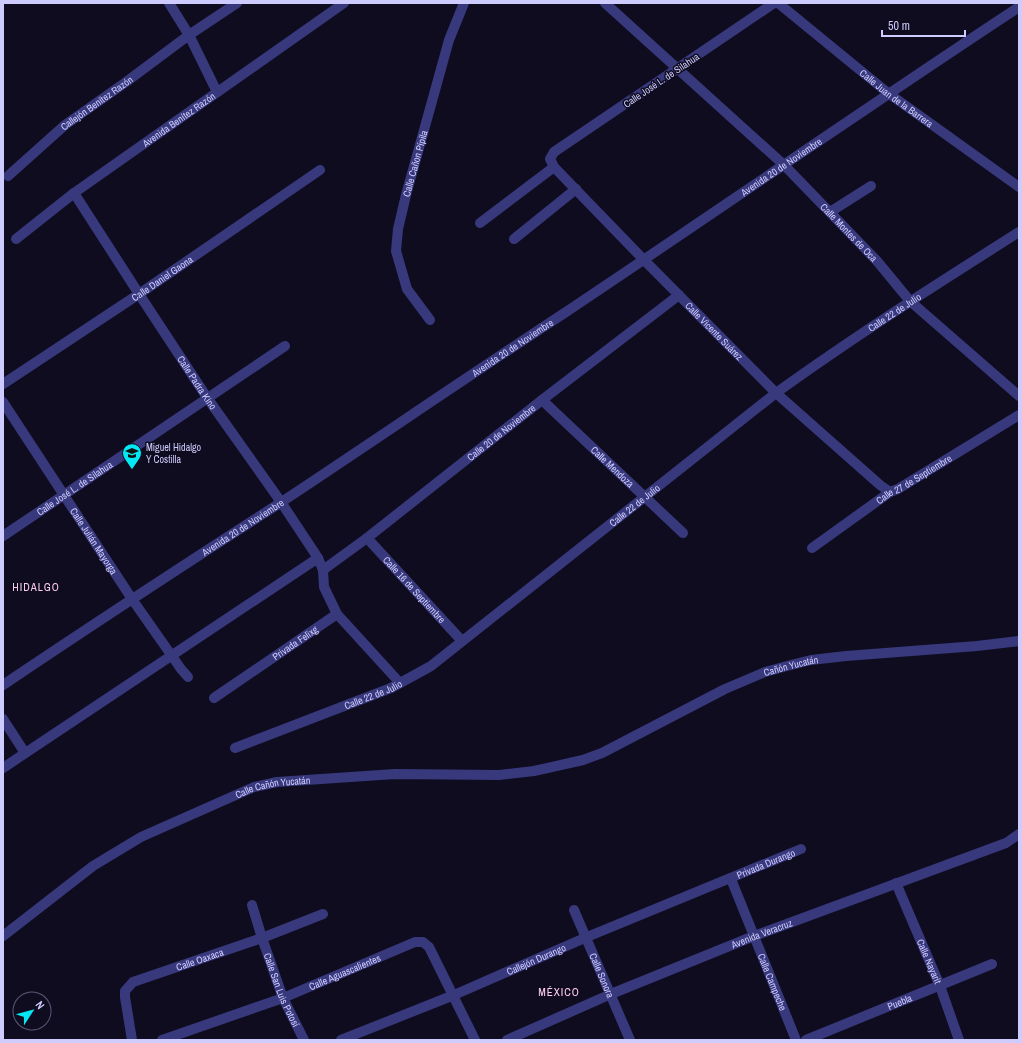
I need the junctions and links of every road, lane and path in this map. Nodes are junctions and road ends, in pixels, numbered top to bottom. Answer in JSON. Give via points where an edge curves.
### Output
{"nodes":[{"id":1,"x":169,"y":3,"type":"edge"},
{"id":2,"x":238,"y":3,"type":"edge"},
{"id":3,"x":344,"y":3,"type":"edge"},
{"id":4,"x":464,"y":3,"type":"edge"},
{"id":5,"x":605,"y":3,"type":"edge"},
{"id":6,"x":774,"y":3,"type":"edge"},
{"id":7,"x":778,"y":3,"type":"edge"},
{"id":8,"x":1019,"y":7,"type":"edge"},
{"id":9,"x":189,"y":34,"type":"junction"},
{"id":10,"x":678,"y":69,"type":"junction"},
{"id":11,"x":217,"y":92,"type":"junction"},
{"id":12,"x":888,"y":93,"type":"junction"},
{"id":13,"x":552,"y":163,"type":"junction"},
{"id":14,"x":784,"y":165,"type":"junction"},
{"id":15,"x":320,"y":170,"type":"dead end"},
{"id":16,"x":8,"y":176,"type":"dead end"},
{"id":17,"x":872,"y":186,"type":"dead end"},
{"id":18,"x":1019,"y":187,"type":"edge"},
{"id":19,"x":576,"y":189,"type":"junction"},
{"id":20,"x":74,"y":193,"type":"junction"},
{"id":21,"x":830,"y":212,"type":"junction"},
{"id":22,"x":480,"y":223,"type":"dead end"},
{"id":23,"x":1019,"y":232,"type":"edge"},
{"id":24,"x":16,"y":239,"type":"dead end"},
{"id":25,"x":514,"y":239,"type":"dead end"},
{"id":26,"x":644,"y":260,"type":"junction"},
{"id":27,"x":139,"y":294,"type":"junction"},
{"id":28,"x":679,"y":295,"type":"junction"},
{"id":29,"x":910,"y":301,"type":"junction"},
{"id":30,"x":430,"y":320,"type":"dead end"},
{"id":31,"x":285,"y":346,"type":"dead end"},
{"id":32,"x":3,"y":384,"type":"edge"},
{"id":33,"x":776,"y":393,"type":"junction"},
{"id":34,"x":1019,"y":396,"type":"edge"},
{"id":35,"x":208,"y":399,"type":"junction"},
{"id":36,"x":542,"y":400,"type":"junction"},
{"id":37,"x":3,"y":402,"type":"edge"},
{"id":38,"x":1019,"y":415,"type":"edge"},
{"id":39,"x":890,"y":492,"type":"junction"},
{"id":40,"x":64,"y":495,"type":"junction"},
{"id":41,"x":644,"y":496,"type":"junction"},
{"id":42,"x":281,"y":502,"type":"junction"},
{"id":43,"x":683,"y":533,"type":"dead end"},
{"id":44,"x":3,"y":536,"type":"edge"},
{"id":45,"x":368,"y":538,"type":"junction"},
{"id":46,"x":812,"y":548,"type":"dead end"},
{"id":47,"x":318,"y":558,"type":"junction"},
{"id":48,"x":323,"y":570,"type":"junction"},
{"id":49,"x":132,"y":599,"type":"junction"},
{"id":50,"x":337,"y":614,"type":"junction"},
{"id":51,"x":1019,"y":641,"type":"edge"},
{"id":52,"x":462,"y":642,"type":"junction"},
{"id":53,"x":171,"y":655,"type":"junction"},
{"id":54,"x":188,"y":677,"type":"dead end"},
{"id":55,"x":400,"y":683,"type":"junction"},
{"id":56,"x":3,"y":685,"type":"edge"},
{"id":57,"x":214,"y":698,"type":"dead end"},
{"id":58,"x":3,"y":719,"type":"edge"},
{"id":59,"x":235,"y":748,"type":"dead end"},
{"id":60,"x":25,"y":753,"type":"junction"},
{"id":61,"x":583,"y":760,"type":"joint"},
{"id":62,"x":3,"y":768,"type":"edge"},
{"id":63,"x":1019,"y":834,"type":"edge"},
{"id":64,"x":801,"y":849,"type":"dead end"},
{"id":65,"x":731,"y":879,"type":"junction"},
{"id":66,"x":896,"y":883,"type":"junction"},
{"id":67,"x":252,"y":905,"type":"dead end"},
{"id":68,"x":574,"y":910,"type":"dead end"},
{"id":69,"x":323,"y":914,"type":"dead end"},
{"id":70,"x":3,"y":936,"type":"edge"},
{"id":71,"x":754,"y":936,"type":"junction"},
{"id":72,"x":587,"y":937,"type":"junction"},
{"id":73,"x":262,"y":938,"type":"junction"},
{"id":74,"x":992,"y":964,"type":"dead end"},
{"id":75,"x":940,"y":986,"type":"junction"},
{"id":76,"x":611,"y":994,"type":"junction"},
{"id":77,"x":454,"y":995,"type":"junction"},
{"id":78,"x":283,"y":998,"type":"junction"},
{"id":79,"x":132,"y":1040,"type":"edge"},
{"id":80,"x":162,"y":1040,"type":"edge"},
{"id":81,"x":304,"y":1040,"type":"edge"},
{"id":82,"x":341,"y":1040,"type":"edge"},
{"id":83,"x":475,"y":1040,"type":"edge"},
{"id":84,"x":507,"y":1040,"type":"edge"},
{"id":85,"x":630,"y":1040,"type":"edge"},
{"id":86,"x":796,"y":1040,"type":"edge"},
{"id":87,"x":806,"y":1040,"type":"edge"},
{"id":88,"x":959,"y":1040,"type":"edge"}],
"edges":[{"from":1,"to":9,"type":"street"},
{"from":2,"to":9,"type":"street","name":"Callejón Benítez Razón"},
{"from":3,"to":11,"type":"street","name":"Avenida Benítez Razón"},
{"from":4,"to":30,"type":"street","name":"Calle Cañon Pípila","via":[[449,40],[406,195],[396,244],[407,289]]},
{"from":5,"to":10,"type":"street","name":"Calle Montes de Oca"},
{"from":6,"to":10,"type":"street","name":"Calle José L. de Silahua"},
{"from":7,"to":12,"type":"street","name":"Calle Juan de la Barrera"},
{"from":8,"to":12,"type":"street","name":"Avenida 20 de Noviembre"},
{"from":9,"to":11,"type":"street"},
{"from":9,"to":16,"type":"street","name":"Callejón Benítez Razón","via":[[65,125]]},
{"from":10,"to":13,"type":"street","name":"Calle José L. de Silahua","via":[[554,152]]},
{"from":10,"to":14,"type":"street","name":"Calle Montes de Oca"},
{"from":11,"to":20,"type":"street","name":"Avenida Benítez Razón"},
{"from":12,"to":14,"type":"street","name":"Avenida 20 de Noviembre"},
{"from":12,"to":18,"type":"street","name":"Calle Juan de la Barrera"},
{"from":13,"to":19,"type":"street","name":"Calle Vicente Suárez"},
{"from":13,"to":22,"type":"street","name":"Calle José L. de Silahua"},
{"from":14,"to":21,"type":"street","name":"Calle Montes de Oca"},
{"from":14,"to":26,"type":"street","name":"Avenida 20 de Noviembre"},
{"from":15,"to":27,"type":"street","name":"Calle Daniel Gaona"},
{"from":17,"to":21,"type":"street"},
{"from":19,"to":25,"type":"street"},
{"from":19,"to":26,"type":"street","name":"Calle Vicente Suárez"},
{"from":20,"to":24,"type":"street","name":"Avenida Benítez Razón"},
{"from":20,"to":27,"type":"street","name":"Calle Padra Kino"},
{"from":21,"to":29,"type":"street","name":"Calle Montes de Oca"},
{"from":23,"to":29,"type":"street","name":"Calle 22 de Julio"},
{"from":26,"to":28,"type":"street","name":"Calle Vicente Suárez"},
{"from":26,"to":42,"type":"street","name":"Avenida 20 de Noviembre"},
{"from":27,"to":32,"type":"street","name":"Calle Daniel Gaona"},
{"from":27,"to":35,"type":"street","name":"Calle Padra Kino"},
{"from":28,"to":33,"type":"street","name":"Calle Vicente Suárez"},
{"from":28,"to":36,"type":"street","name":"Calle 20 de Noviembre"},
{"from":29,"to":33,"type":"street","name":"Calle 22 de Julio"},
{"from":29,"to":34,"type":"street","name":"Calle Montes de Oca"},
{"from":31,"to":35,"type":"street","name":"Calle José L. de Silahua"},
{"from":33,"to":39,"type":"street","name":"Calle Vicente Suárez"},
{"from":33,"to":41,"type":"street","name":"Calle 22 de Julio"},
{"from":35,"to":40,"type":"street","name":"Calle José L. de Silahua"},
{"from":35,"to":42,"type":"street","name":"Calle Padra Kino"},
{"from":36,"to":41,"type":"street","name":"Calle Mendoza"},
{"from":36,"to":45,"type":"street","name":"Calle 20 de Noviembre"},
{"from":37,"to":40,"type":"street","name":"Calle Julián Mayorga"},
{"from":38,"to":39,"type":"street","name":"Calle 27 de Septiembre"},
{"from":39,"to":46,"type":"street","name":"Calle 27 de Septiembre"},
{"from":40,"to":44,"type":"street","name":"Calle José L. de Silahua"},
{"from":40,"to":49,"type":"street","name":"Calle Julián Mayorga"},
{"from":41,"to":43,"type":"street","name":"Calle Mendoza"},
{"from":41,"to":52,"type":"street","name":"Calle 22 de Julio"},
{"from":42,"to":47,"type":"street","name":"Calle Padra Kino"},
{"from":42,"to":49,"type":"street","name":"Avenida 20 de Noviembre"},
{"from":45,"to":48,"type":"street","name":"Calle 20 de Noviembre"},
{"from":45,"to":52,"type":"street","name":"Calle 16 de Septiembre"},
{"from":47,"to":48,"type":"street","name":"Calle Padra Kino"},
{"from":47,"to":53,"type":"street"},
{"from":48,"to":50,"type":"street","via":[[324,586]]},
{"from":49,"to":53,"type":"street","name":"Calle Julián Mayorga"},
{"from":49,"to":56,"type":"street","name":"Avenida 20 de Noviembre"},
{"from":50,"to":55,"type":"street"},
{"from":50,"to":57,"type":"street","name":"Privada Felixg"},
{"from":51,"to":61,"type":"street","name":"Cañón Yucatán","via":[[825,659],[765,672],[725,689],[602,753]]},
{"from":52,"to":55,"type":"street","name":"Calle 22 de Julio","via":[[431,666]]},
{"from":53,"to":54,"type":"street","name":"Calle Julián Mayorga"},
{"from":53,"to":60,"type":"street"},
{"from":55,"to":59,"type":"street","name":"Calle 22 de Julio"},
{"from":58,"to":60,"type":"street"},
{"from":60,"to":62,"type":"street"},
{"from":61,"to":70,"type":"street","name":"Calle Cañón Yucatán","via":[[534,771],[499,775],[395,774],[277,782],[254,787],[141,837],[93,866]]},
{"from":63,"to":66,"type":"street","name":"Avenida Veracruz","via":[[1006,843]]},
{"from":64,"to":65,"type":"street","name":"Privada Durango"},
{"from":65,"to":71,"type":"street","name":"Calle Campeche"},
{"from":65,"to":72,"type":"street","name":"Callejón Durango"},
{"from":66,"to":71,"type":"street","name":"Avenida Veracruz"},
{"from":66,"to":75,"type":"street","name":"Calle Nayarit"},
{"from":67,"to":73,"type":"street","name":"Calle San Luis Potosí"},
{"from":68,"to":72,"type":"street","name":"Calle Sonora"},
{"from":69,"to":73,"type":"street","name":"Calle Oaxaca"},
{"from":71,"to":76,"type":"street","name":"Avenida Veracruz"},
{"from":71,"to":86,"type":"street","name":"Calle Campeche"},
{"from":72,"to":76,"type":"street","name":"Calle Sonora"},
{"from":72,"to":77,"type":"street","name":"Callejón Durango"},
{"from":73,"to":78,"type":"street","name":"Calle San Luis Potosí"},
{"from":73,"to":79,"type":"street","name":"Calle Oaxaca","via":[[133,982],[125,991]]},
{"from":74,"to":75,"type":"street","name":"Puebla"},
{"from":75,"to":87,"type":"street","name":"Puebla"},
{"from":75,"to":88,"type":"street","name":"Calle Nayarit"},
{"from":76,"to":84,"type":"street","name":"Avenida Veracruz"},
{"from":76,"to":85,"type":"street","name":"Calle Sonora"},
{"from":77,"to":78,"type":"street","name":"Calle Aguascalientes","via":[[429,947],[423,942],[415,942]]},
{"from":77,"to":82,"type":"street","name":"Callejón Durango"},
{"from":77,"to":83,"type":"street","name":"Calle Aguascalientes"},
{"from":78,"to":80,"type":"street","name":"Calle Aguascalientes"},
{"from":78,"to":81,"type":"street","name":"Calle San Luis Potosí"}]}
